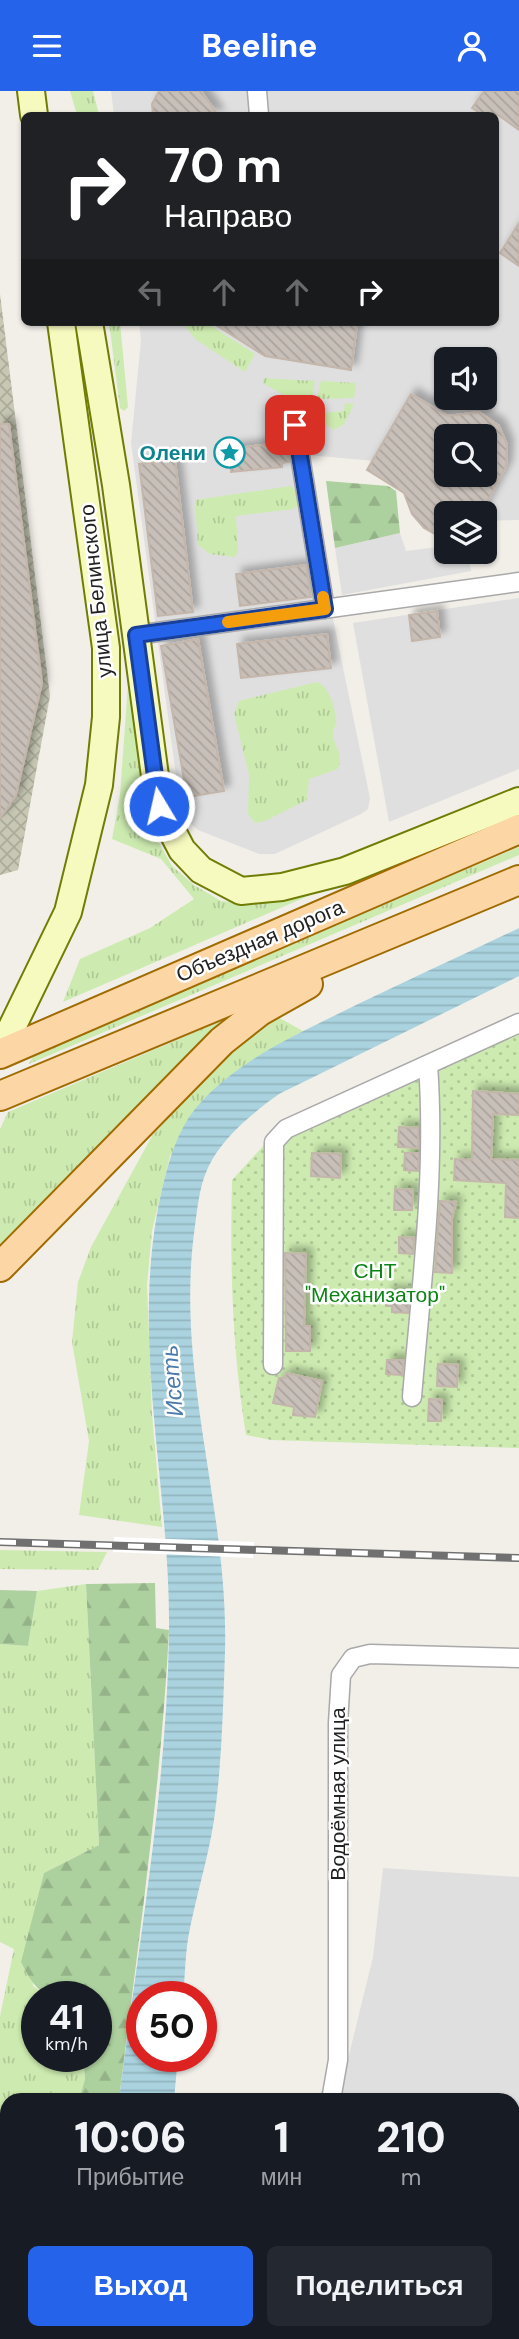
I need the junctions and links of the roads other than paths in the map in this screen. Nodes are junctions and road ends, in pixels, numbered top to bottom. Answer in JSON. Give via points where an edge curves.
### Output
{"nodes":[{"id":1,"x":31,"y":91,"type":"edge"},
{"id":2,"x":257,"y":91,"type":"edge"},
{"id":3,"x":34,"y":112,"type":"edge"},
{"id":4,"x":259,"y":112,"type":"edge"},
{"id":5,"x":62,"y":326,"type":"edge"},
{"id":6,"x":90,"y":326,"type":"edge"},
{"id":7,"x":295,"y":425,"type":"dead end"},
{"id":8,"x":519,"y":582,"type":"edge"},
{"id":9,"x":325,"y":609,"type":"junction"},
{"id":10,"x":136,"y":635,"type":"junction"},
{"id":11,"x":519,"y":801,"type":"edge"},
{"id":12,"x":519,"y":829,"type":"edge"},
{"id":13,"x":519,"y":880,"type":"edge"},
{"id":14,"x":519,"y":899,"type":"edge"},
{"id":15,"x":428,"y":919,"type":"junction"},
{"id":16,"x":380,"y":940,"type":"junction"},
{"id":17,"x":519,"y":1023,"type":"edge"},
{"id":18,"x":0,"y":1053,"type":"edge"},
{"id":19,"x":428,"y":1065,"type":"junction"},
{"id":20,"x":0,"y":1095,"type":"edge"},
{"id":21,"x":0,"y":1267,"type":"edge"},
{"id":22,"x":273,"y":1365,"type":"dead end"},
{"id":23,"x":412,"y":1397,"type":"dead end"},
{"id":24,"x":519,"y":1658,"type":"edge"},
{"id":25,"x":332,"y":2093,"type":"edge"}],
"edges":[{"from":1,"to":3,"type":"main road"},
{"from":2,"to":4,"type":"street"},
{"from":5,"to":18,"type":"main road","name":"улица Белинского","via":[[106,648],[106,717],[99,785],[68,912]]},
{"from":6,"to":10,"type":"main road"},
{"from":7,"to":9,"type":"street"},
{"from":8,"to":9,"type":"street"},
{"from":9,"to":10,"type":"street"},
{"from":10,"to":11,"type":"main road","via":[[164,820],[201,870],[241,891],[282,887],[345,871]]},
{"from":12,"to":18,"type":"main road","name":"Объездная дорога"},
{"from":13,"to":15,"type":"main road"},
{"from":14,"to":15,"type":"main road"},
{"from":15,"to":16,"type":"main road","name":"Объездная дорога"},
{"from":16,"to":20,"type":"main road","name":"Объездная дорога"},
{"from":16,"to":21,"type":"main road","via":[[238,1027]]},
{"from":17,"to":19,"type":"street"},
{"from":19,"to":22,"type":"street","via":[[286,1129],[274,1142]]},
{"from":19,"to":23,"type":"street","via":[[426,1230]]},
{"from":24,"to":25,"type":"street","name":"Водоёмная улица","via":[[370,1654],[353,1658],[341,1675],[338,2060]]}]}
